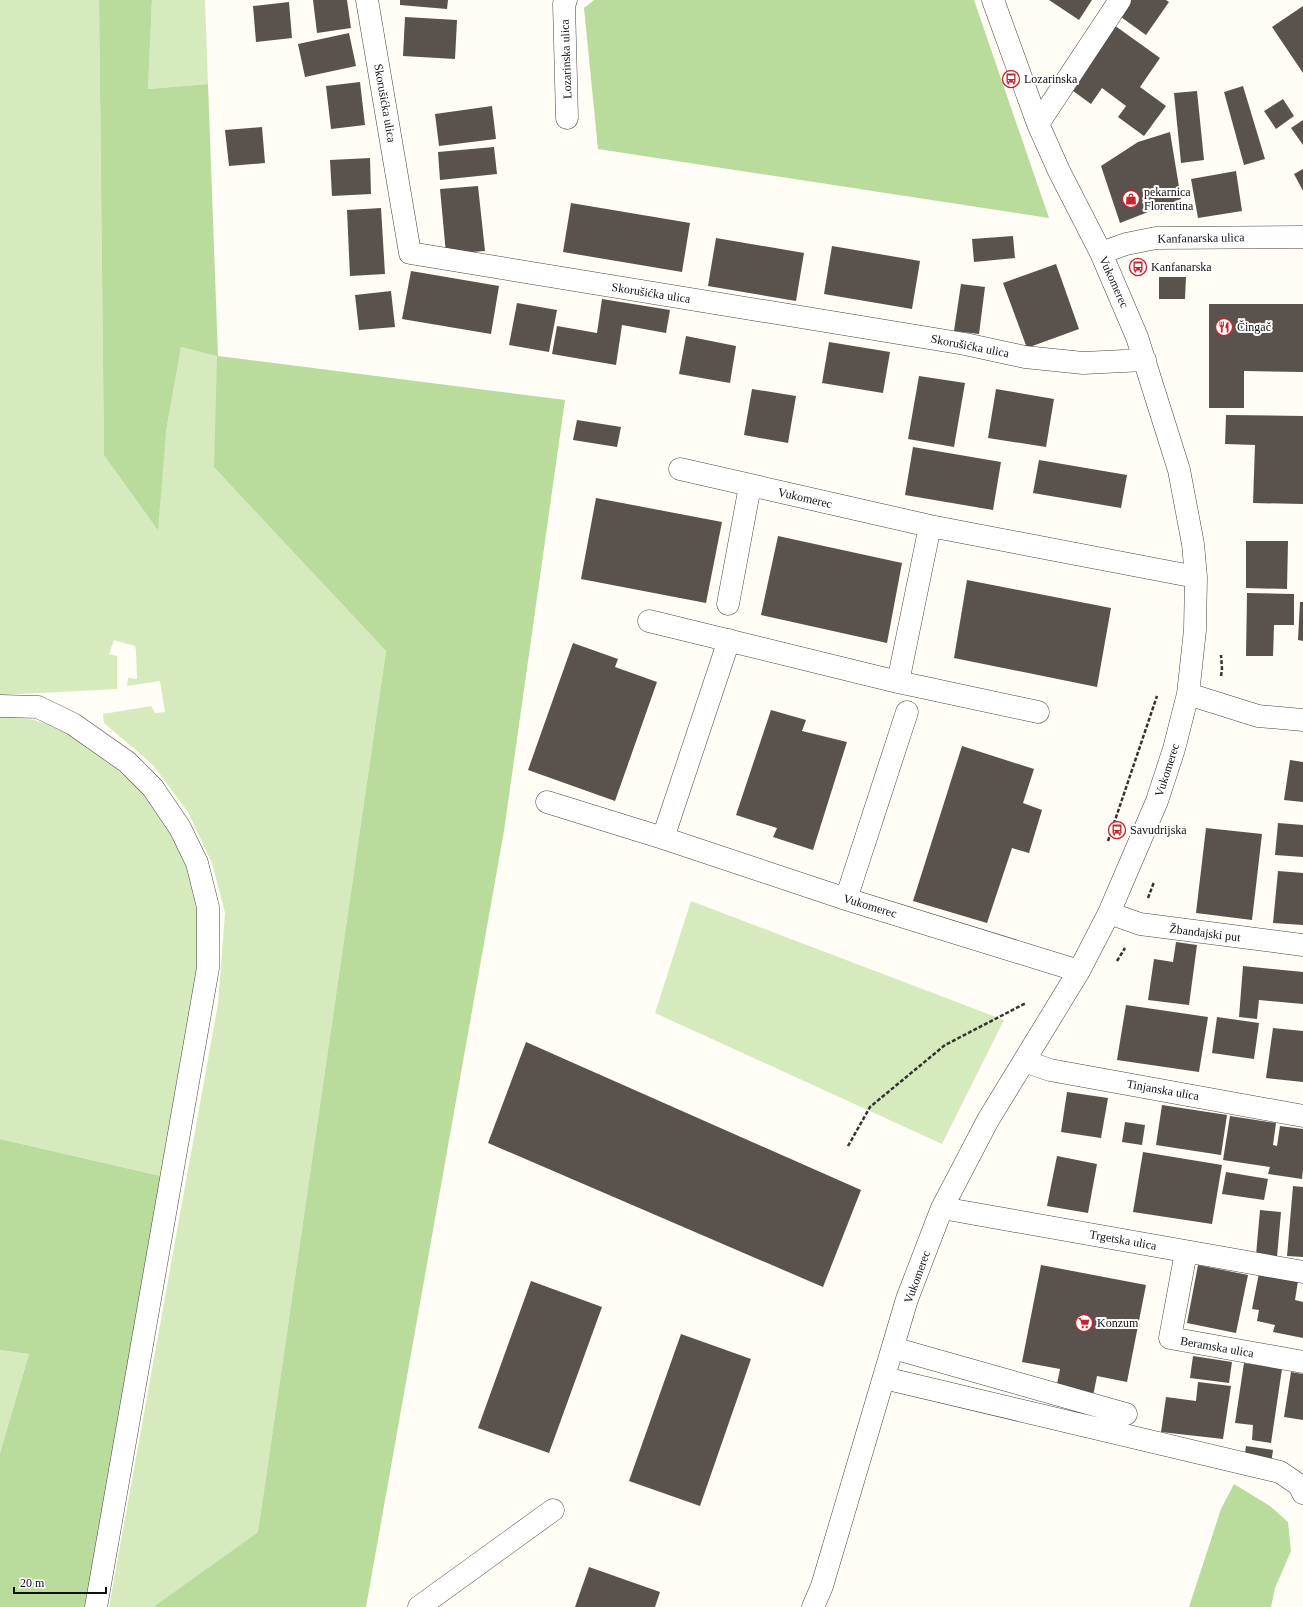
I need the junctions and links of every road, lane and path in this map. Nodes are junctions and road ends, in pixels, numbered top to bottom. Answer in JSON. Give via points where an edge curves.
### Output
{"nodes":[{"id":1,"x":367,"y":0,"type":"edge"},
{"id":2,"x":566,"y":0,"type":"edge"},
{"id":3,"x":993,"y":0,"type":"edge"},
{"id":4,"x":1120,"y":0,"type":"edge"},
{"id":5,"x":567,"y":118,"type":"dead end"},
{"id":6,"x":1038,"y":124,"type":"junction"},
{"id":7,"x":1303,"y":237,"type":"edge"},
{"id":8,"x":1101,"y":253,"type":"junction"},
{"id":9,"x":1145,"y":360,"type":"junction"},
{"id":10,"x":680,"y":469,"type":"dead end"},
{"id":11,"x":750,"y":486,"type":"junction"},
{"id":12,"x":930,"y":526,"type":"junction"},
{"id":13,"x":1196,"y":577,"type":"junction"},
{"id":14,"x":728,"y":604,"type":"dead end"},
{"id":15,"x":649,"y":620,"type":"dead end"},
{"id":16,"x":729,"y":640,"type":"junction"},
{"id":17,"x":898,"y":682,"type":"junction"},
{"id":18,"x":1158,"y":694,"type":"dead end"},
{"id":19,"x":1188,"y":694,"type":"junction"},
{"id":20,"x":0,"y":706,"type":"edge"},
{"id":21,"x":908,"y":712,"type":"dead end"},
{"id":22,"x":1038,"y":712,"type":"dead end"},
{"id":23,"x":1303,"y":720,"type":"edge"},
{"id":24,"x":547,"y":802,"type":"dead end"},
{"id":25,"x":663,"y":838,"type":"junction"},
{"id":26,"x":1107,"y":844,"type":"dead end"},
{"id":27,"x":846,"y":899,"type":"junction"},
{"id":28,"x":1109,"y":913,"type":"junction"},
{"id":29,"x":1303,"y":945,"type":"edge"},
{"id":30,"x":1079,"y":972,"type":"junction"},
{"id":31,"x":1053,"y":1014,"type":"junction"},
{"id":32,"x":1024,"y":1060,"type":"junction"},
{"id":33,"x":1303,"y":1116,"type":"edge"},
{"id":34,"x":848,"y":1146,"type":"dead end"},
{"id":35,"x":942,"y":1208,"type":"junction"},
{"id":36,"x":1186,"y":1252,"type":"junction"},
{"id":37,"x":1303,"y":1272,"type":"edge"},
{"id":38,"x":893,"y":1348,"type":"junction"},
{"id":39,"x":1303,"y":1362,"type":"edge"},
{"id":40,"x":884,"y":1378,"type":"junction"},
{"id":41,"x":1126,"y":1414,"type":"dead end"},
{"id":42,"x":1299,"y":1483,"type":"edge"},
{"id":43,"x":553,"y":1510,"type":"dead end"},
{"id":44,"x":96,"y":1607,"type":"edge"},
{"id":45,"x":419,"y":1607,"type":"edge"},
{"id":46,"x":813,"y":1607,"type":"edge"}],
"edges":[{"from":1,"to":9,"type":"street","name":"Skorušićka ulica","via":[[410,253],[965,344],[1025,357],[1083,363]]},
{"from":2,"to":5,"type":"street","name":"Lozarinska ulica","via":[[564,4]]},
{"from":3,"to":6,"type":"street","name":"Vukomerec"},
{"from":4,"to":6,"type":"street"},
{"from":6,"to":8,"type":"street","name":"Vukomerec"},
{"from":7,"to":8,"type":"street","name":"Kanfanarska ulica","via":[[1156,238],[1126,244]]},
{"from":8,"to":9,"type":"street","name":"Vukomerec"},
{"from":9,"to":13,"type":"street","name":"Vukomerec","via":[[1179,470],[1192,538]]},
{"from":10,"to":11,"type":"street","name":"Vukomerec"},
{"from":11,"to":12,"type":"street","name":"Vukomerec"},
{"from":11,"to":14,"type":"street"},
{"from":12,"to":13,"type":"street","name":"Vukomerec"},
{"from":12,"to":17,"type":"street"},
{"from":13,"to":19,"type":"street","name":"Vukomerec","via":[[1195,630]]},
{"from":15,"to":16,"type":"street"},
{"from":16,"to":17,"type":"street"},
{"from":16,"to":25,"type":"street"},
{"from":17,"to":22,"type":"street"},
{"from":18,"to":26,"type":"path"},
{"from":19,"to":23,"type":"street","via":[[1258,716]]},
{"from":19,"to":28,"type":"street","name":"Vukomerec","via":[[1157,801]]},
{"from":20,"to":44,"type":"street","via":[[38,707],[73,724],[127,762],[153,788],[180,828],[197,863],[208,907],[208,968]]},
{"from":21,"to":27,"type":"street"},
{"from":24,"to":25,"type":"street","name":"Vukomerec"},
{"from":25,"to":27,"type":"street","name":"Vukomerec"},
{"from":27,"to":30,"type":"street","name":"Vukomerec"},
{"from":28,"to":29,"type":"street","name":"Žbandajski put","via":[[1140,924]]},
{"from":28,"to":30,"type":"street","name":"Vukomerec"},
{"from":30,"to":31,"type":"street","name":"Vukomerec"},
{"from":31,"to":32,"type":"street","name":"Vukomerec"},
{"from":31,"to":34,"type":"path","via":[[1032,1000],[945,1045],[870,1106]]},
{"from":32,"to":33,"type":"street","name":"Tinjanska ulica","via":[[1050,1070]]},
{"from":32,"to":35,"type":"street","name":"Vukomerec","via":[[988,1120]]},
{"from":35,"to":36,"type":"street","name":"Trgetska ulica"},
{"from":35,"to":38,"type":"street","name":"Vukomerec","via":[[907,1300]]},
{"from":36,"to":37,"type":"street","name":"Trgetska ulica"},
{"from":36,"to":39,"type":"street","name":"Beramska ulica","via":[[1170,1338]]},
{"from":38,"to":40,"type":"street","name":"Vukomerec"},
{"from":38,"to":41,"type":"street"},
{"from":40,"to":42,"type":"street","via":[[1280,1472]]},
{"from":40,"to":46,"type":"street","name":"Vukomerec","via":[[822,1586]]},
{"from":43,"to":45,"type":"street"}]}
